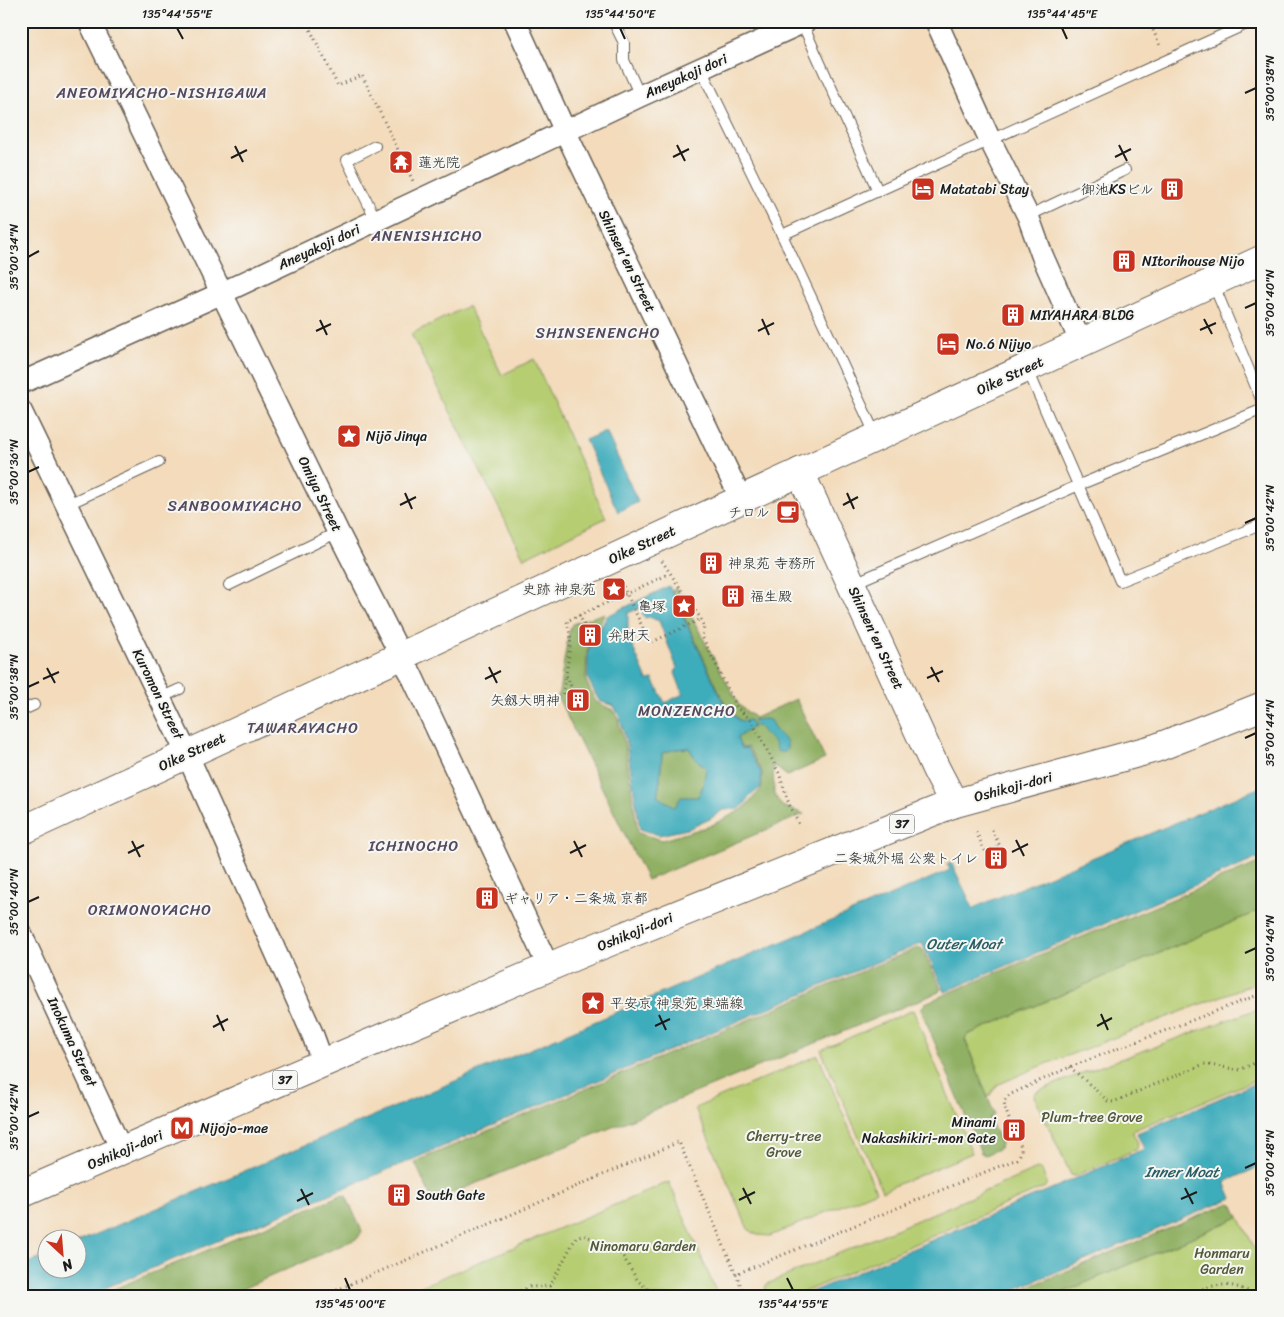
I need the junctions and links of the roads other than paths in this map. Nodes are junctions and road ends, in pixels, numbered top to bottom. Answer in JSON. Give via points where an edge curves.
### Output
{"nodes":[{"id":1,"x":89,"y":21,"type":"edge"},
{"id":2,"x":515,"y":21,"type":"edge"},
{"id":3,"x":613,"y":21,"type":"edge"},
{"id":4,"x":936,"y":21,"type":"edge"},
{"id":5,"x":1253,"y":21,"type":"edge"},
{"id":6,"x":804,"y":22,"type":"edge"},
{"id":7,"x":779,"y":27,"type":"edge"},
{"id":8,"x":701,"y":69,"type":"junction"},
{"id":9,"x":640,"y":96,"type":"junction"},
{"id":10,"x":565,"y":132,"type":"junction"},
{"id":11,"x":990,"y":140,"type":"junction"},
{"id":12,"x":374,"y":146,"type":"dead end"},
{"id":13,"x":1125,"y":170,"type":"dead end"},
{"id":14,"x":878,"y":190,"type":"junction"},
{"id":15,"x":1028,"y":216,"type":"junction"},
{"id":16,"x":376,"y":220,"type":"junction"},
{"id":17,"x":782,"y":235,"type":"junction"},
{"id":18,"x":1263,"y":259,"type":"edge"},
{"id":19,"x":1213,"y":282,"type":"junction"},
{"id":20,"x":222,"y":293,"type":"junction"},
{"id":21,"x":1081,"y":343,"type":"junction"},
{"id":22,"x":1027,"y":368,"type":"junction"},
{"id":23,"x":21,"y":383,"type":"edge"},
{"id":24,"x":1263,"y":404,"type":"edge"},
{"id":25,"x":1263,"y":409,"type":"edge"},
{"id":26,"x":21,"y":411,"type":"edge"},
{"id":27,"x":877,"y":437,"type":"junction"},
{"id":28,"x":159,"y":462,"type":"dead end"},
{"id":29,"x":800,"y":472,"type":"junction"},
{"id":30,"x":1079,"y":485,"type":"junction"},
{"id":31,"x":742,"y":499,"type":"junction"},
{"id":32,"x":66,"y":505,"type":"junction"},
{"id":33,"x":1263,"y":524,"type":"edge"},
{"id":34,"x":338,"y":532,"type":"junction"},
{"id":35,"x":851,"y":584,"type":"junction"},
{"id":36,"x":229,"y":585,"type":"dead end"},
{"id":37,"x":401,"y":656,"type":"junction"},
{"id":38,"x":180,"y":689,"type":"dead end"},
{"id":39,"x":160,"y":698,"type":"junction"},
{"id":40,"x":34,"y":705,"type":"dead end"},
{"id":41,"x":1263,"y":706,"type":"edge"},
{"id":42,"x":21,"y":711,"type":"edge"},
{"id":43,"x":187,"y":754,"type":"junction"},
{"id":44,"x":952,"y":804,"type":"junction"},
{"id":45,"x":21,"y":831,"type":"edge"},
{"id":46,"x":21,"y":934,"type":"edge"},
{"id":47,"x":549,"y":968,"type":"junction"},
{"id":48,"x":324,"y":1063,"type":"junction"},
{"id":49,"x":122,"y":1151,"type":"junction"},
{"id":50,"x":21,"y":1194,"type":"edge"}],
"edges":[{"from":1,"to":20,"type":"street","name":"Omiya Street"},
{"from":2,"to":10,"type":"street","name":"Shinsen'en Street"},
{"from":3,"to":9,"type":"lane","via":[[624,43],[624,60]]},
{"from":4,"to":11,"type":"street"},
{"from":5,"to":11,"type":"lane"},
{"from":6,"to":7,"type":"street","name":"Aneyakoji dori"},
{"from":6,"to":14,"type":"lane"},
{"from":7,"to":8,"type":"street","name":"Aneyakoji dori"},
{"from":8,"to":9,"type":"street","name":"Aneyakoji dori"},
{"from":8,"to":17,"type":"lane"},
{"from":9,"to":10,"type":"street","name":"Aneyakoji dori"},
{"from":10,"to":16,"type":"street","name":"Aneyakoji dori"},
{"from":10,"to":31,"type":"street","name":"Shinsen'en Street"},
{"from":11,"to":14,"type":"lane"},
{"from":11,"to":15,"type":"street"},
{"from":12,"to":16,"type":"lane","via":[[346,160]]},
{"from":13,"to":15,"type":"lane"},
{"from":14,"to":17,"type":"lane"},
{"from":15,"to":21,"type":"street"},
{"from":16,"to":20,"type":"street","name":"Aneyakoji dori"},
{"from":17,"to":27,"type":"lane"},
{"from":18,"to":19,"type":"street","name":"Oike Street"},
{"from":19,"to":21,"type":"street","name":"Oike Street"},
{"from":19,"to":24,"type":"lane"},
{"from":20,"to":23,"type":"street","name":"Aneyakoji dori"},
{"from":20,"to":34,"type":"street","name":"Omiya Street"},
{"from":21,"to":22,"type":"street","name":"Oike Street"},
{"from":22,"to":27,"type":"street","name":"Oike Street"},
{"from":22,"to":30,"type":"lane"},
{"from":25,"to":30,"type":"lane"},
{"from":26,"to":32,"type":"street","name":"Kuromon Street"},
{"from":27,"to":29,"type":"street","name":"Oike Street"},
{"from":28,"to":32,"type":"lane"},
{"from":29,"to":31,"type":"street","name":"Oike Street"},
{"from":29,"to":35,"type":"street","name":"Shinsen'en Street"},
{"from":30,"to":33,"type":"lane","via":[[1120,581]]},
{"from":30,"to":35,"type":"lane"},
{"from":31,"to":37,"type":"street","name":"Oike Street"},
{"from":32,"to":39,"type":"street","name":"Kuromon Street"},
{"from":34,"to":36,"type":"lane"},
{"from":34,"to":37,"type":"street","name":"Omiya Street"},
{"from":35,"to":44,"type":"street","name":"Shinsen'en Street"},
{"from":37,"to":43,"type":"street","name":"Oike Street"},
{"from":37,"to":47,"type":"street","name":"Omiya Street"},
{"from":38,"to":39,"type":"lane"},
{"from":39,"to":43,"type":"street","name":"Kuromon Street"},
{"from":40,"to":42,"type":"lane"},
{"from":41,"to":44,"type":"street","name":"Oshikoji-dori","number":"37","via":[[1156,748]]},
{"from":43,"to":45,"type":"street","name":"Oike Street"},
{"from":43,"to":48,"type":"street","name":"Kuromon Street"},
{"from":44,"to":47,"type":"street","name":"Oshikoji-dori","number":"37"},
{"from":46,"to":49,"type":"street","name":"Inokuma Street"},
{"from":47,"to":48,"type":"street","name":"Oshikoji-dori","number":"37"},
{"from":48,"to":49,"type":"street","name":"Oshikoji-dori","number":"37"},
{"from":49,"to":50,"type":"street","name":"Oshikoji-dori","number":"37"}]}
